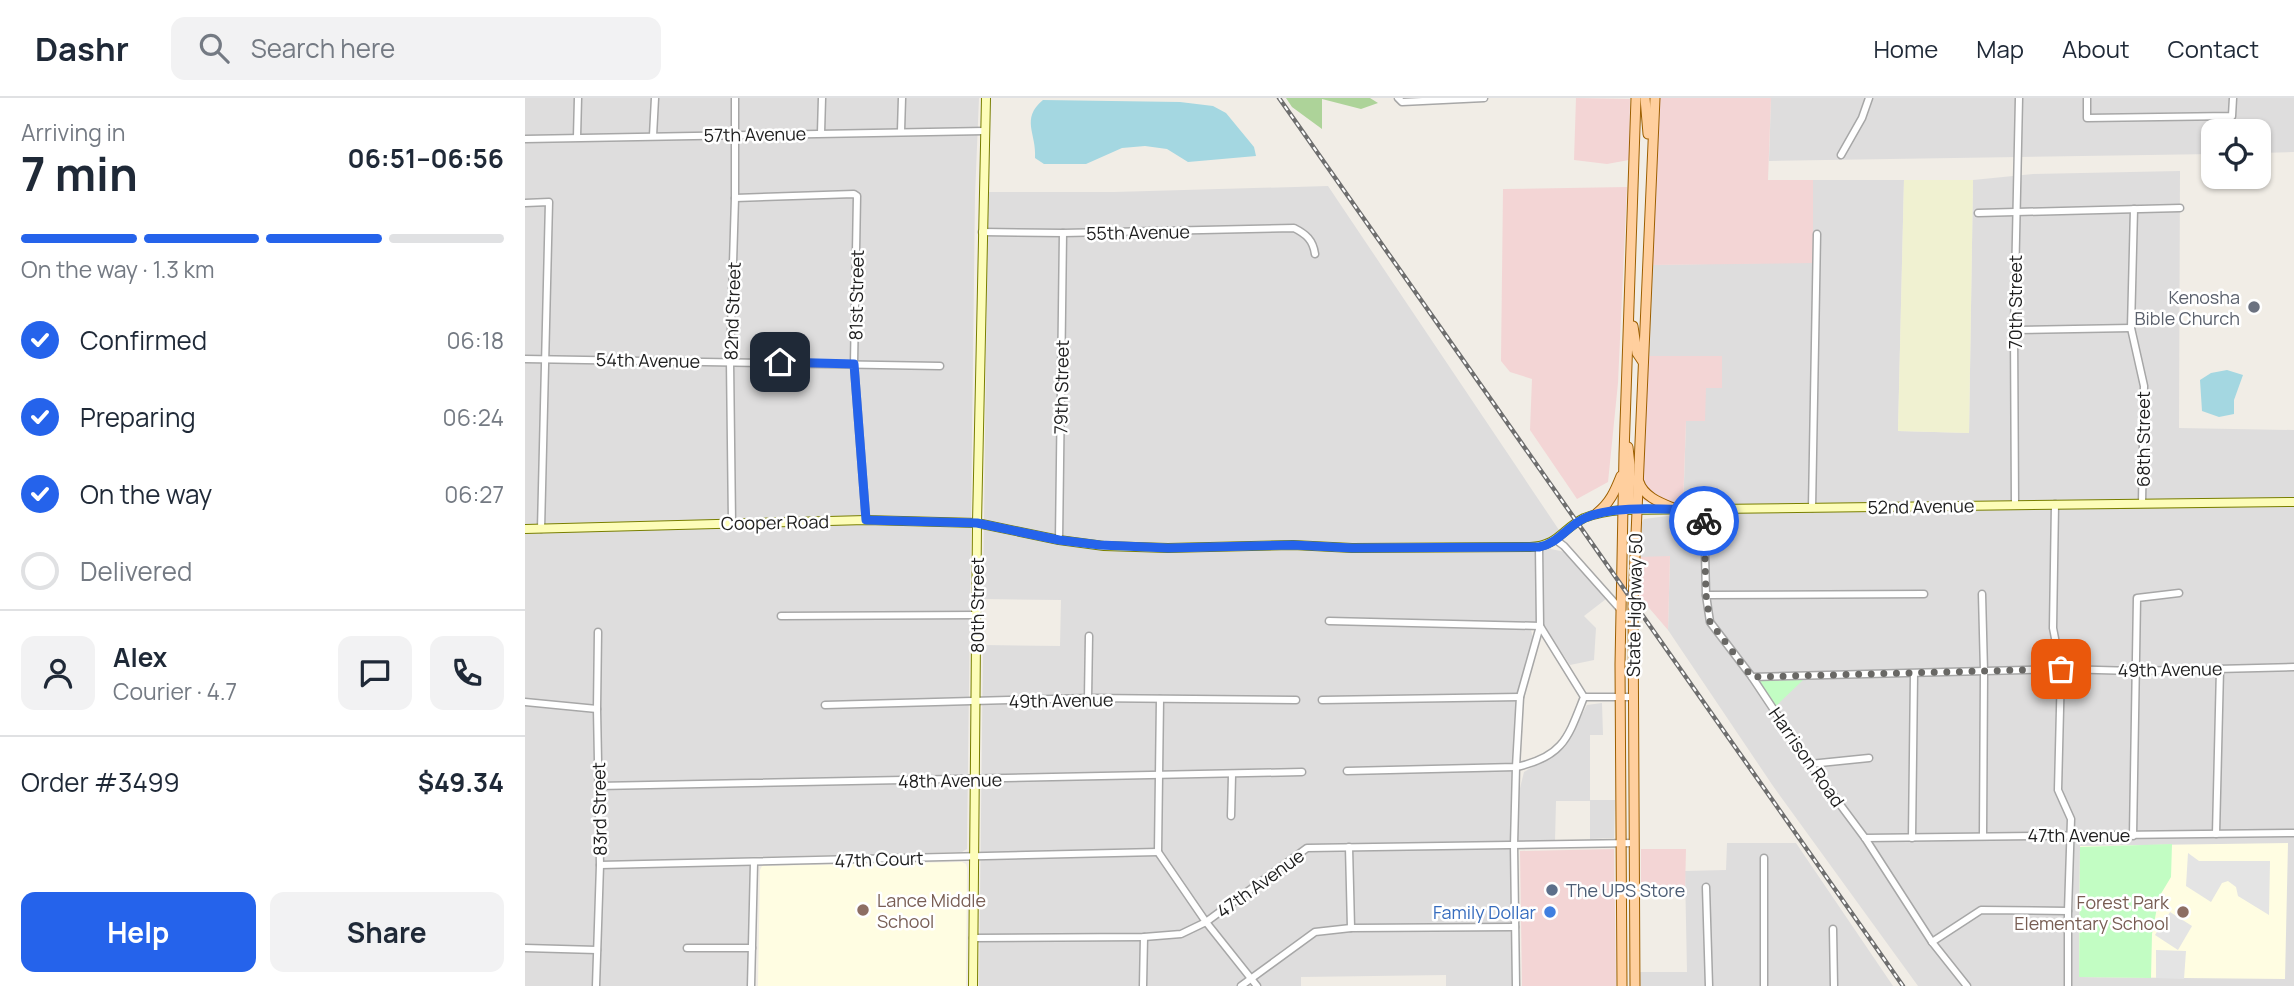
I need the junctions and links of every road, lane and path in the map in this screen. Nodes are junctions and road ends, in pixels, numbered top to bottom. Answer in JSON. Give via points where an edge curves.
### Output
{"nodes":[{"id":1,"x":578,"y":98,"type":"edge"},
{"id":2,"x":655,"y":98,"type":"edge"},
{"id":3,"x":735,"y":98,"type":"edge"},
{"id":4,"x":822,"y":98,"type":"edge"},
{"id":5,"x":902,"y":98,"type":"edge"},
{"id":6,"x":986,"y":98,"type":"edge"},
{"id":7,"x":1398,"y":98,"type":"edge"},
{"id":8,"x":1483,"y":98,"type":"edge"},
{"id":9,"x":1636,"y":98,"type":"edge"},
{"id":10,"x":1645,"y":98,"type":"edge"},
{"id":11,"x":1655,"y":98,"type":"edge"},
{"id":12,"x":1869,"y":98,"type":"edge"},
{"id":13,"x":2018,"y":98,"type":"edge"},
{"id":14,"x":2087,"y":98,"type":"edge"},
{"id":15,"x":2233,"y":98,"type":"edge"},
{"id":16,"x":901,"y":131,"type":"junction"},
{"id":17,"x":985,"y":131,"type":"junction"},
{"id":18,"x":821,"y":133,"type":"junction"},
{"id":19,"x":734,"y":134,"type":"junction"},
{"id":20,"x":653,"y":136,"type":"junction"},
{"id":21,"x":577,"y":137,"type":"junction"},
{"id":22,"x":525,"y":139,"type":"edge"},
{"id":23,"x":1840,"y":155,"type":"dead end"},
{"id":24,"x":1651,"y":181,"type":"junction"},
{"id":25,"x":735,"y":198,"type":"junction"},
{"id":26,"x":525,"y":203,"type":"edge"},
{"id":27,"x":2181,"y":208,"type":"dead end"},
{"id":28,"x":2134,"y":209,"type":"junction"},
{"id":29,"x":2016,"y":211,"type":"junction"},
{"id":30,"x":1978,"y":213,"type":"dead end"},
{"id":31,"x":982,"y":232,"type":"junction"},
{"id":32,"x":1063,"y":233,"type":"junction"},
{"id":33,"x":1817,"y":234,"type":"dead end"},
{"id":34,"x":1315,"y":254,"type":"dead end"},
{"id":35,"x":1630,"y":307,"type":"junction"},
{"id":36,"x":2131,"y":328,"type":"junction"},
{"id":37,"x":2014,"y":330,"type":"junction"},
{"id":38,"x":525,"y":359,"type":"edge"},
{"id":39,"x":545,"y":359,"type":"junction"},
{"id":40,"x":730,"y":361,"type":"junction"},
{"id":41,"x":1643,"y":362,"type":"junction"},
{"id":42,"x":854,"y":364,"type":"junction"},
{"id":43,"x":940,"y":366,"type":"dead end"},
{"id":44,"x":1625,"y":428,"type":"junction"},
{"id":45,"x":1623,"y":471,"type":"junction"},
{"id":46,"x":1637,"y":478,"type":"junction"},
{"id":47,"x":2294,"y":502,"type":"edge"},
{"id":48,"x":2142,"y":503,"type":"junction"},
{"id":49,"x":2055,"y":504,"type":"junction"},
{"id":50,"x":2015,"y":505,"type":"junction"},
{"id":51,"x":1812,"y":508,"type":"junction"},
{"id":52,"x":1623,"y":510,"type":"junction"},
{"id":53,"x":1636,"y":510,"type":"junction"},
{"id":54,"x":1678,"y":510,"type":"junction"},
{"id":55,"x":1704,"y":510,"type":"junction"},
{"id":56,"x":1597,"y":513,"type":"junction"},
{"id":57,"x":866,"y":520,"type":"junction"},
{"id":58,"x":732,"y":523,"type":"junction"},
{"id":59,"x":977,"y":523,"type":"junction"},
{"id":60,"x":525,"y":529,"type":"edge"},
{"id":61,"x":541,"y":529,"type":"junction"},
{"id":62,"x":1059,"y":540,"type":"junction"},
{"id":63,"x":1556,"y":541,"type":"junction"},
{"id":64,"x":1539,"y":547,"type":"junction"},
{"id":65,"x":1634,"y":587,"type":"junction"},
{"id":66,"x":2179,"y":593,"type":"dead end"},
{"id":67,"x":1924,"y":594,"type":"dead end"},
{"id":68,"x":1982,"y":594,"type":"dead end"},
{"id":69,"x":1706,"y":595,"type":"junction"},
{"id":70,"x":1621,"y":610,"type":"junction"},
{"id":71,"x":978,"y":615,"type":"junction"},
{"id":72,"x":781,"y":616,"type":"dead end"},
{"id":73,"x":1329,"y":621,"type":"dead end"},
{"id":74,"x":1540,"y":626,"type":"junction"},
{"id":75,"x":598,"y":632,"type":"dead end"},
{"id":76,"x":1089,"y":636,"type":"dead end"},
{"id":77,"x":2294,"y":667,"type":"edge"},
{"id":78,"x":2061,"y":669,"type":"junction"},
{"id":79,"x":2220,"y":669,"type":"junction"},
{"id":80,"x":2135,"y":671,"type":"junction"},
{"id":81,"x":1984,"y":672,"type":"junction"},
{"id":82,"x":1914,"y":674,"type":"junction"},
{"id":83,"x":1752,"y":677,"type":"junction"},
{"id":84,"x":1520,"y":696,"type":"junction"},
{"id":85,"x":1584,"y":697,"type":"junction"},
{"id":86,"x":1620,"y":697,"type":"junction"},
{"id":87,"x":1634,"y":697,"type":"junction"},
{"id":88,"x":1087,"y":698,"type":"junction"},
{"id":89,"x":1160,"y":699,"type":"junction"},
{"id":90,"x":1296,"y":699,"type":"dead end"},
{"id":91,"x":1322,"y":700,"type":"dead end"},
{"id":92,"x":525,"y":702,"type":"edge"},
{"id":93,"x":976,"y":703,"type":"junction"},
{"id":94,"x":825,"y":705,"type":"dead end"},
{"id":95,"x":597,"y":709,"type":"junction"},
{"id":96,"x":1869,"y":758,"type":"dead end"},
{"id":97,"x":1810,"y":764,"type":"junction"},
{"id":98,"x":1516,"y":767,"type":"junction"},
{"id":99,"x":1347,"y":771,"type":"dead end"},
{"id":100,"x":1301,"y":772,"type":"dead end"},
{"id":101,"x":1233,"y":775,"type":"junction"},
{"id":102,"x":1159,"y":776,"type":"junction"},
{"id":103,"x":975,"y":779,"type":"junction"},
{"id":104,"x":598,"y":786,"type":"junction"},
{"id":105,"x":1231,"y":816,"type":"dead end"},
{"id":106,"x":2294,"y":833,"type":"edge"},
{"id":107,"x":2216,"y":834,"type":"junction"},
{"id":108,"x":1983,"y":835,"type":"junction"},
{"id":109,"x":2071,"y":836,"type":"junction"},
{"id":110,"x":2133,"y":836,"type":"junction"},
{"id":111,"x":1865,"y":838,"type":"junction"},
{"id":112,"x":1912,"y":838,"type":"junction"},
{"id":113,"x":1621,"y":843,"type":"junction"},
{"id":114,"x":1634,"y":843,"type":"junction"},
{"id":115,"x":1514,"y":845,"type":"junction"},
{"id":116,"x":1349,"y":847,"type":"junction"},
{"id":117,"x":1158,"y":852,"type":"junction"},
{"id":118,"x":974,"y":855,"type":"junction"},
{"id":119,"x":1764,"y":858,"type":"dead end"},
{"id":120,"x":754,"y":863,"type":"junction"},
{"id":121,"x":600,"y":865,"type":"junction"},
{"id":122,"x":1706,"y":887,"type":"dead end"},
{"id":123,"x":2068,"y":911,"type":"junction"},
{"id":124,"x":1206,"y":922,"type":"junction"},
{"id":125,"x":1515,"y":927,"type":"junction"},
{"id":126,"x":1351,"y":928,"type":"junction"},
{"id":127,"x":1833,"y":929,"type":"dead end"},
{"id":128,"x":1144,"y":937,"type":"junction"},
{"id":129,"x":973,"y":939,"type":"junction"},
{"id":130,"x":1932,"y":942,"type":"junction"},
{"id":131,"x":525,"y":948,"type":"edge"},
{"id":132,"x":687,"y":948,"type":"dead end"},
{"id":133,"x":752,"y":948,"type":"junction"},
{"id":134,"x":597,"y":950,"type":"junction"},
{"id":135,"x":1251,"y":979,"type":"junction"},
{"id":136,"x":596,"y":986,"type":"edge"},
{"id":137,"x":751,"y":986,"type":"edge"},
{"id":138,"x":973,"y":986,"type":"edge"},
{"id":139,"x":1143,"y":986,"type":"edge"},
{"id":140,"x":1241,"y":986,"type":"edge"},
{"id":141,"x":1257,"y":986,"type":"edge"},
{"id":142,"x":1516,"y":986,"type":"edge"},
{"id":143,"x":1622,"y":986,"type":"edge"},
{"id":144,"x":1635,"y":986,"type":"edge"},
{"id":145,"x":1709,"y":986,"type":"edge"},
{"id":146,"x":1764,"y":986,"type":"edge"},
{"id":147,"x":1835,"y":986,"type":"edge"},
{"id":148,"x":1967,"y":986,"type":"edge"},
{"id":149,"x":2068,"y":986,"type":"edge"}],
"edges":[{"from":1,"to":21,"type":"street"},
{"from":2,"to":20,"type":"street"},
{"from":3,"to":19,"type":"street","name":"82nd Street"},
{"from":4,"to":18,"type":"street"},
{"from":5,"to":16,"type":"street"},
{"from":6,"to":17,"type":"street","name":"80th Street"},
{"from":7,"to":8,"type":"street","via":[[1402,102]]},
{"from":9,"to":35,"type":"main road","name":"State Highway 50"},
{"from":10,"to":24,"type":"main road"},
{"from":11,"to":24,"type":"main road","name":"State Highway 50"},
{"from":12,"to":23,"type":"street"},
{"from":13,"to":29,"type":"street","name":"70th Street"},
{"from":14,"to":15,"type":"street","via":[[2087,118],[2232,116]]},
{"from":16,"to":17,"type":"street","name":"57th Avenue"},
{"from":16,"to":18,"type":"street","name":"57th Avenue"},
{"from":17,"to":31,"type":"street","name":"80th Street"},
{"from":18,"to":19,"type":"street","name":"57th Avenue"},
{"from":19,"to":20,"type":"street","name":"57th Avenue"},
{"from":19,"to":25,"type":"street","name":"82nd Street"},
{"from":20,"to":21,"type":"street","name":"57th Avenue"},
{"from":21,"to":22,"type":"street","name":"57th Avenue"},
{"from":24,"to":41,"type":"main road","name":"State Highway 50"},
{"from":25,"to":40,"type":"street","name":"82nd Street"},
{"from":25,"to":42,"type":"street","name":"81st Street","via":[[857,196]]},
{"from":26,"to":39,"type":"street","via":[[549,202]]},
{"from":27,"to":28,"type":"street"},
{"from":28,"to":29,"type":"street"},
{"from":28,"to":36,"type":"street","name":"68th Street"},
{"from":29,"to":30,"type":"street"},
{"from":29,"to":37,"type":"street","name":"70th Street"},
{"from":31,"to":32,"type":"street","name":"55th Avenue"},
{"from":31,"to":59,"type":"street","name":"80th Street"},
{"from":32,"to":34,"type":"street","name":"55th Avenue","via":[[1294,228],[1306,235]]},
{"from":32,"to":62,"type":"street","name":"79th Street"},
{"from":33,"to":51,"type":"street"},
{"from":35,"to":41,"type":"main road","via":[[1637,353]]},
{"from":35,"to":44,"type":"main road","name":"State Highway 50"},
{"from":36,"to":37,"type":"street"},
{"from":36,"to":48,"type":"street","name":"68th Street","via":[[2144,386]]},
{"from":37,"to":50,"type":"street","name":"70th Street"},
{"from":38,"to":39,"type":"street","name":"54th Avenue"},
{"from":39,"to":40,"type":"street","name":"54th Avenue"},
{"from":39,"to":61,"type":"street"},
{"from":40,"to":42,"type":"street","name":"54th Avenue"},
{"from":40,"to":58,"type":"street","name":"82nd Street"},
{"from":41,"to":46,"type":"main road","name":"State Highway 50"},
{"from":42,"to":43,"type":"street","name":"54th Avenue"},
{"from":42,"to":57,"type":"street","name":"81st Street"},
{"from":44,"to":45,"type":"main road","name":"State Highway 50"},
{"from":44,"to":53,"type":"main road","via":[[1629,504]]},
{"from":45,"to":52,"type":"main road","name":"State Highway 50"},
{"from":45,"to":56,"type":"main road","via":[[1613,496]]},
{"from":46,"to":53,"type":"main road","name":"State Highway 50"},
{"from":46,"to":54,"type":"main road","via":[[1640,488],[1651,497]]},
{"from":47,"to":48,"type":"street","name":"52nd Avenue"},
{"from":48,"to":49,"type":"street","name":"52nd Avenue"},
{"from":49,"to":50,"type":"street","name":"52nd Avenue"},
{"from":49,"to":78,"type":"street","via":[[2053,628]]},
{"from":50,"to":51,"type":"street","name":"52nd Avenue"},
{"from":51,"to":55,"type":"street","name":"52nd Avenue"},
{"from":52,"to":53,"type":"street","name":"52nd Avenue"},
{"from":52,"to":56,"type":"street","name":"52nd Avenue"},
{"from":52,"to":65,"type":"main road","via":[[1628,519]]},
{"from":52,"to":70,"type":"main road","name":"State Highway 50"},
{"from":53,"to":54,"type":"street","name":"52nd Avenue"},
{"from":53,"to":65,"type":"main road","name":"State Highway 50"},
{"from":54,"to":55,"type":"street","name":"52nd Avenue"},
{"from":55,"to":69,"type":"street","name":"Harrison Road"},
{"from":56,"to":63,"type":"street","name":"52nd Avenue","via":[[1577,522]]},
{"from":57,"to":58,"type":"street","name":"Cooper Road"},
{"from":57,"to":59,"type":"street","name":"Cooper Road"},
{"from":58,"to":61,"type":"street","name":"Cooper Road"},
{"from":59,"to":62,"type":"street","name":"Cooper Road"},
{"from":59,"to":71,"type":"street","name":"80th Street"},
{"from":60,"to":61,"type":"street","name":"Cooper Road"},
{"from":62,"to":64,"type":"street","name":"Cooper Road","via":[[1168,548]]},
{"from":63,"to":64,"type":"street","name":"Cooper Road"},
{"from":63,"to":70,"type":"street"},
{"from":64,"to":74,"type":"street"},
{"from":65,"to":87,"type":"main road","name":"State Highway 50"},
{"from":66,"to":80,"type":"street","via":[[2137,598]]},
{"from":67,"to":69,"type":"street"},
{"from":68,"to":81,"type":"street"},
{"from":69,"to":83,"type":"street","name":"Harrison Road","via":[[1710,622]]},
{"from":70,"to":86,"type":"main road","name":"State Highway 50"},
{"from":71,"to":72,"type":"street"},
{"from":71,"to":93,"type":"street","name":"80th Street"},
{"from":73,"to":74,"type":"street"},
{"from":74,"to":84,"type":"street"},
{"from":74,"to":85,"type":"street"},
{"from":75,"to":95,"type":"street","name":"83rd Street"},
{"from":76,"to":88,"type":"street"},
{"from":77,"to":79,"type":"street","name":"49th Avenue"},
{"from":78,"to":80,"type":"street","name":"49th Avenue"},
{"from":78,"to":81,"type":"street","name":"49th Avenue"},
{"from":78,"to":109,"type":"street","via":[[2059,790],[2071,819]]},
{"from":79,"to":80,"type":"street","name":"49th Avenue"},
{"from":79,"to":107,"type":"street"},
{"from":80,"to":110,"type":"street"},
{"from":81,"to":82,"type":"street","name":"49th Avenue"},
{"from":81,"to":108,"type":"street"},
{"from":82,"to":83,"type":"street","name":"49th Avenue"},
{"from":82,"to":112,"type":"street"},
{"from":83,"to":97,"type":"street","name":"Harrison Road"},
{"from":84,"to":91,"type":"street"},
{"from":84,"to":98,"type":"street"},
{"from":85,"to":86,"type":"street"},
{"from":85,"to":98,"type":"street","via":[[1564,743],[1536,763]]},
{"from":86,"to":87,"type":"street"},
{"from":86,"to":113,"type":"main road","name":"State Highway 50"},
{"from":87,"to":114,"type":"main road","name":"State Highway 50"},
{"from":88,"to":89,"type":"street","name":"49th Avenue"},
{"from":88,"to":93,"type":"street","name":"49th Avenue"},
{"from":89,"to":90,"type":"street","name":"49th Avenue"},
{"from":89,"to":102,"type":"street"},
{"from":92,"to":95,"type":"street"},
{"from":93,"to":94,"type":"street","name":"49th Avenue"},
{"from":93,"to":103,"type":"street","name":"80th Street"},
{"from":95,"to":104,"type":"street","name":"83rd Street"},
{"from":96,"to":97,"type":"street"},
{"from":97,"to":111,"type":"street","name":"Harrison Road"},
{"from":98,"to":99,"type":"street"},
{"from":98,"to":115,"type":"street"},
{"from":100,"to":101,"type":"street","name":"48th Avenue"},
{"from":101,"to":102,"type":"street","name":"48th Avenue"},
{"from":101,"to":105,"type":"street"},
{"from":102,"to":103,"type":"street","name":"48th Avenue"},
{"from":102,"to":117,"type":"street"},
{"from":103,"to":104,"type":"street","name":"48th Avenue"},
{"from":103,"to":118,"type":"street","name":"80th Street"},
{"from":104,"to":121,"type":"street","name":"83rd Street"},
{"from":106,"to":107,"type":"street","name":"47th Avenue"},
{"from":107,"to":110,"type":"street","name":"47th Avenue"},
{"from":108,"to":109,"type":"street","name":"47th Avenue"},
{"from":108,"to":112,"type":"street","name":"47th Avenue"},
{"from":109,"to":110,"type":"street","name":"47th Avenue"},
{"from":109,"to":123,"type":"street"},
{"from":111,"to":112,"type":"street","name":"47th Avenue"},
{"from":111,"to":130,"type":"street","name":"Harrison Road"},
{"from":113,"to":114,"type":"street","name":"47th Avenue"},
{"from":113,"to":115,"type":"street","name":"47th Avenue"},
{"from":113,"to":143,"type":"main road","name":"State Highway 50"},
{"from":114,"to":144,"type":"main road","name":"State Highway 50"},
{"from":115,"to":116,"type":"street","name":"47th Avenue"},
{"from":115,"to":125,"type":"street"},
{"from":116,"to":124,"type":"street","name":"47th Avenue","via":[[1307,848]]},
{"from":116,"to":126,"type":"street"},
{"from":117,"to":118,"type":"street","name":"47th Court"},
{"from":117,"to":124,"type":"street"},
{"from":118,"to":120,"type":"street","name":"47th Court"},
{"from":118,"to":129,"type":"street","name":"80th Street"},
{"from":119,"to":146,"type":"street"},
{"from":120,"to":121,"type":"street","name":"47th Court"},
{"from":120,"to":133,"type":"street"},
{"from":121,"to":134,"type":"street","name":"83rd Street"},
{"from":122,"to":145,"type":"street"},
{"from":123,"to":130,"type":"street","via":[[1981,910]]},
{"from":123,"to":149,"type":"street"},
{"from":124,"to":128,"type":"street","name":"47th Avenue","via":[[1181,934]]},
{"from":124,"to":135,"type":"street"},
{"from":125,"to":126,"type":"street"},
{"from":125,"to":142,"type":"street"},
{"from":126,"to":135,"type":"street","via":[[1315,932]]},
{"from":127,"to":147,"type":"street"},
{"from":128,"to":129,"type":"street","name":"47th Avenue"},
{"from":128,"to":139,"type":"street"},
{"from":129,"to":138,"type":"street","name":"80th Street"},
{"from":130,"to":148,"type":"street","name":"Harrison Road"},
{"from":131,"to":134,"type":"street"},
{"from":132,"to":133,"type":"street"},
{"from":133,"to":137,"type":"street"},
{"from":134,"to":136,"type":"street","name":"83rd Street"},
{"from":135,"to":140,"type":"street"},
{"from":135,"to":141,"type":"street"}]}
